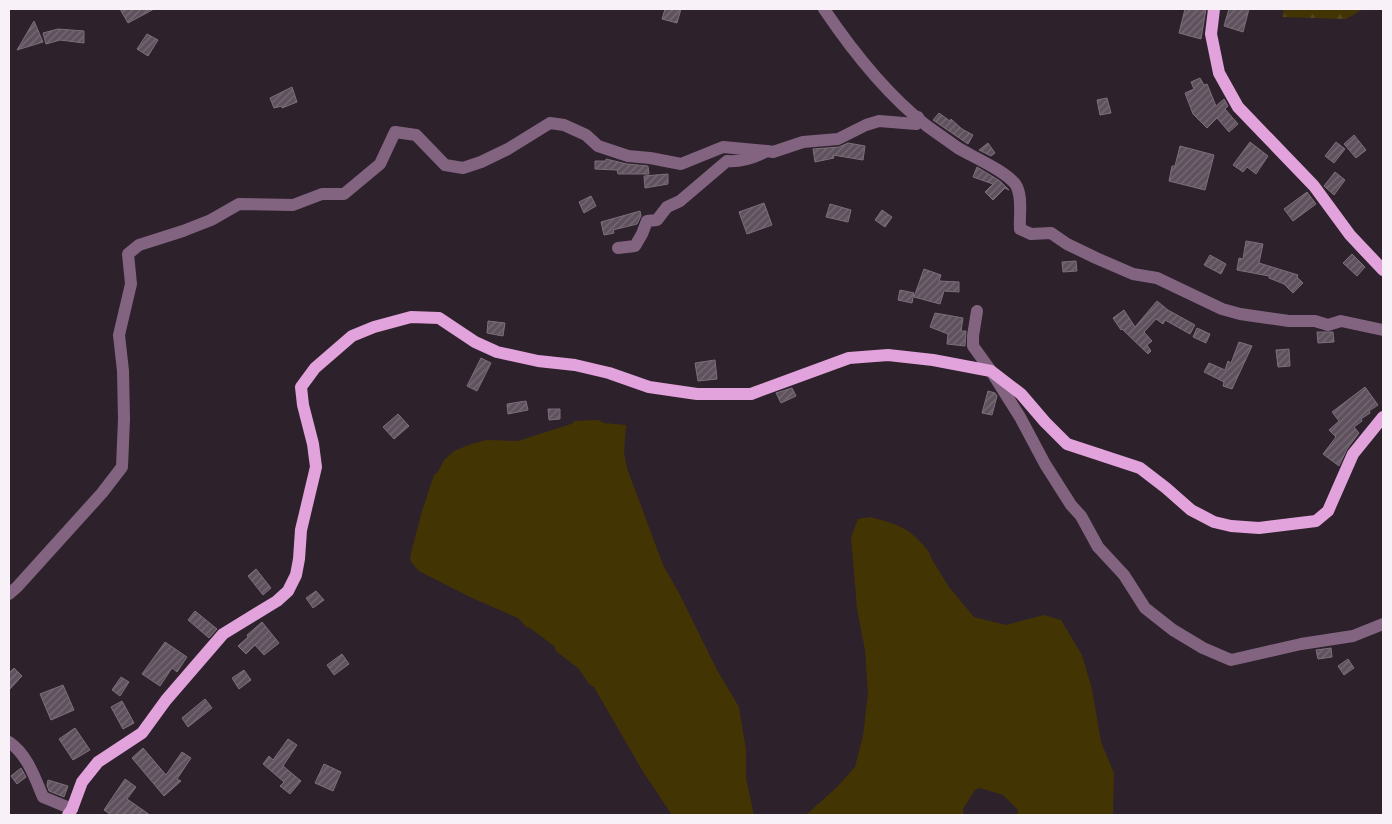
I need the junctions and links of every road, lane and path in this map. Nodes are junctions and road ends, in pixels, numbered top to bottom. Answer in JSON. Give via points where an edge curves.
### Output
{"nodes":[{"id":1,"x":824,"y":9,"type":"edge"},
{"id":2,"x":1214,"y":9,"type":"edge"},
{"id":3,"x":918,"y":117,"type":"junction"},
{"id":4,"x":767,"y":150,"type":"junction"},
{"id":5,"x":618,"y":248,"type":"dead end"},
{"id":6,"x":1383,"y":270,"type":"edge"},
{"id":7,"x":977,"y":311,"type":"dead end"},
{"id":8,"x":1383,"y":330,"type":"edge"},
{"id":9,"x":992,"y":371,"type":"junction"},
{"id":10,"x":1383,"y":417,"type":"edge"},
{"id":11,"x":9,"y":594,"type":"edge"},
{"id":12,"x":1383,"y":624,"type":"edge"},
{"id":13,"x":9,"y":742,"type":"edge"},
{"id":14,"x":70,"y":812,"type":"edge"}],
"edges":[{"from":1,"to":3,"type":"street","via":[[865,65],[896,100]]},
{"from":2,"to":6,"type":"main road","via":[[1211,34],[1219,74],[1238,107],[1314,186],[1350,235]]},
{"from":3,"to":4,"type":"street","via":[[916,124],[879,122],[838,138],[803,142],[773,152]]},
{"from":3,"to":8,"type":"street","via":[[1017,186],[1022,204],[1020,230],[1031,234],[1051,233],[1103,261],[1133,274],[1158,278],[1222,309],[1328,325],[1341,321]]},
{"from":4,"to":5,"type":"street","via":[[738,162],[727,161],[667,207],[657,220],[647,221],[635,246]]},
{"from":4,"to":11,"type":"street","via":[[723,147],[681,164],[628,156],[598,146],[564,125],[550,123],[508,149],[463,168],[445,166],[416,135],[396,132],[380,164],[344,194],[322,194],[293,205],[239,204],[204,223],[138,245],[128,254],[131,284],[119,334],[123,371],[122,466],[102,493]]},
{"from":7,"to":9,"type":"street","via":[[973,346]]},
{"from":9,"to":10,"type":"main road","via":[[1021,394],[1067,444],[1140,468],[1191,510],[1214,522],[1231,526],[1259,528],[1316,521],[1328,511],[1353,454]]},
{"from":9,"to":12,"type":"street","via":[[1045,464],[1098,547],[1124,575],[1145,608],[1173,630],[1231,660],[1352,636]]},
{"from":9,"to":14,"type":"main road","via":[[888,355],[849,358],[752,394],[697,394],[649,387],[574,365],[497,352],[474,342],[439,318],[411,317],[352,336],[315,368],[301,387],[316,467],[292,585],[277,601],[223,634],[142,733],[98,762],[82,782]]},
{"from":13,"to":14,"type":"street","via":[[28,764],[43,797]]}]}
